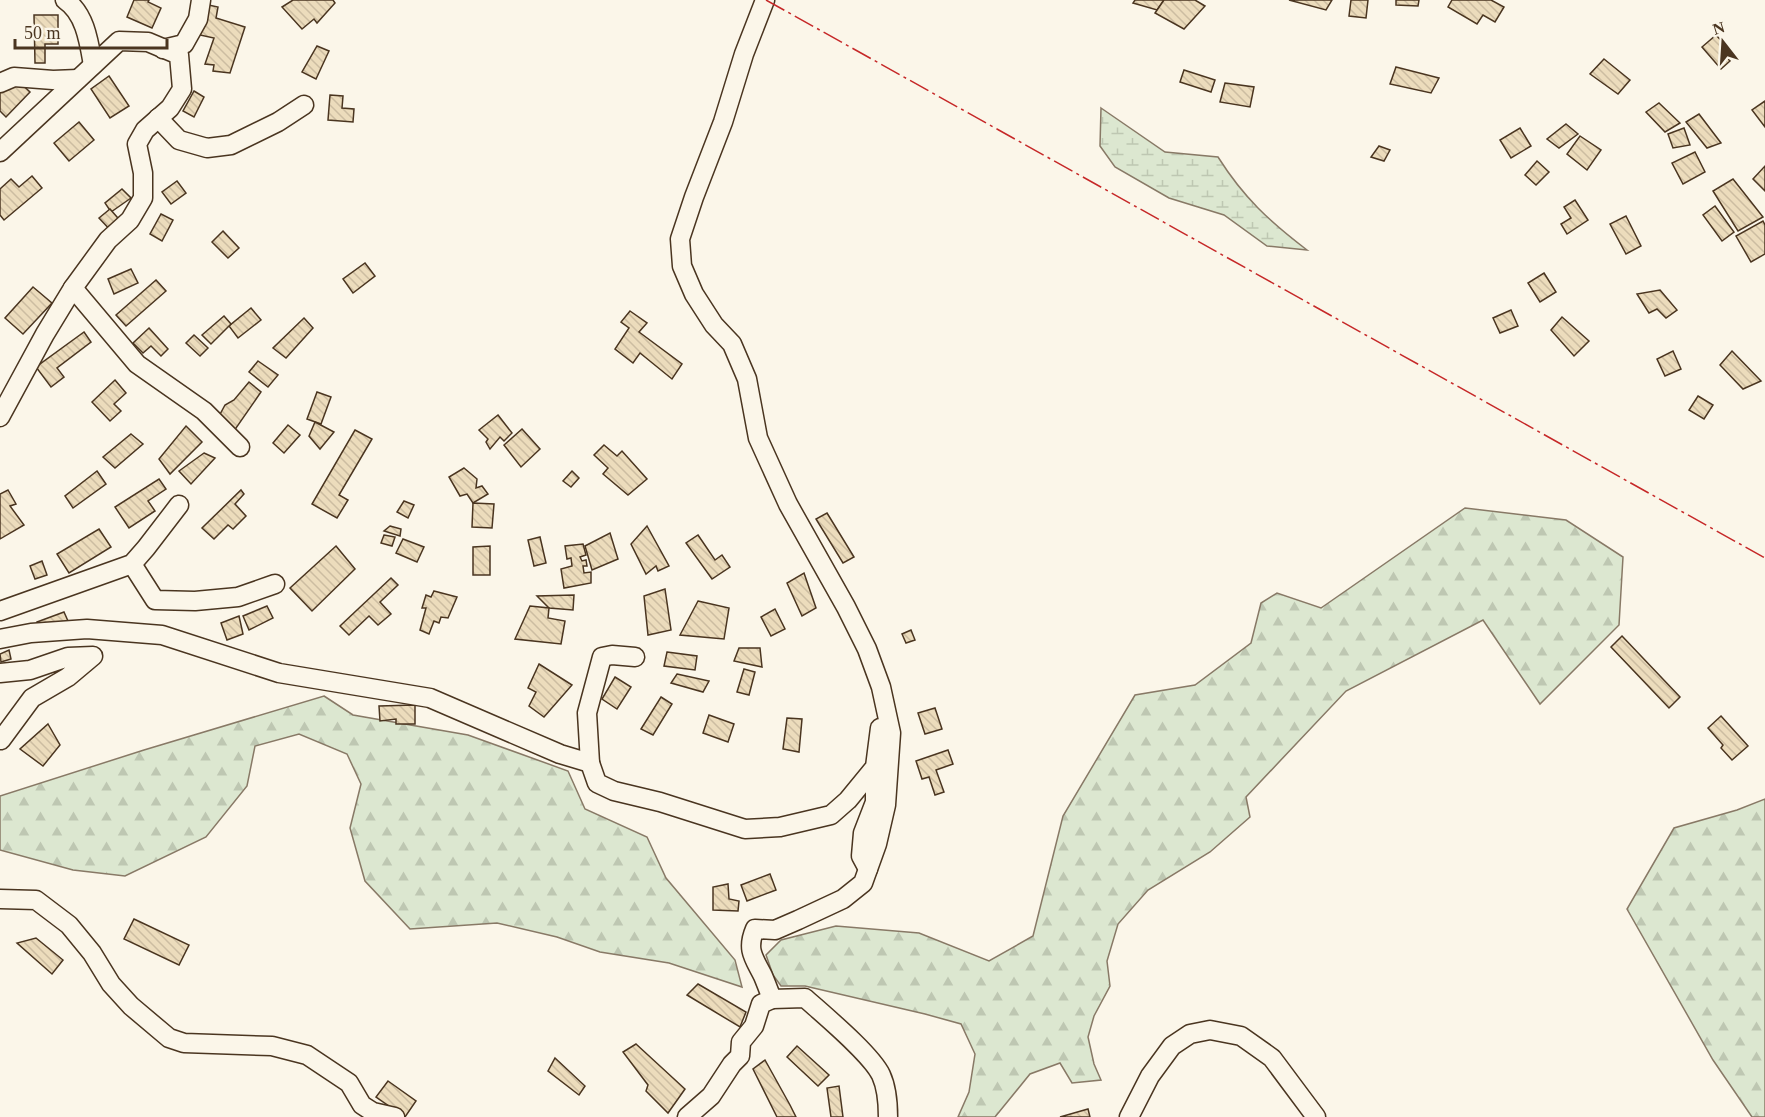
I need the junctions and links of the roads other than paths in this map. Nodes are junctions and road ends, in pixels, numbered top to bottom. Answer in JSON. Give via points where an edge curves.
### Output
{"nodes":[{"id":1,"x":65,"y":0,"type":"edge"},
{"id":2,"x":201,"y":0,"type":"edge"},
{"id":3,"x":765,"y":0,"type":"edge"},
{"id":4,"x":163,"y":49,"type":"junction"},
{"id":5,"x":93,"y":65,"type":"junction"},
{"id":6,"x":78,"y":79,"type":"junction"},
{"id":7,"x":0,"y":83,"type":"edge"},
{"id":8,"x":304,"y":105,"type":"dead end"},
{"id":9,"x":158,"y":118,"type":"junction"},
{"id":10,"x":0,"y":152,"type":"edge"},
{"id":11,"x":73,"y":288,"type":"junction"},
{"id":12,"x":0,"y":417,"type":"edge"},
{"id":13,"x":240,"y":447,"type":"dead end"},
{"id":14,"x":179,"y":505,"type":"dead end"},
{"id":15,"x":132,"y":564,"type":"junction"},
{"id":16,"x":275,"y":584,"type":"dead end"},
{"id":17,"x":0,"y":611,"type":"edge"},
{"id":18,"x":0,"y":639,"type":"edge"},
{"id":19,"x":635,"y":657,"type":"dead end"},
{"id":20,"x":0,"y":673,"type":"edge"},
{"id":21,"x":884,"y":700,"type":"junction"},
{"id":22,"x":1,"y":740,"type":"edge"},
{"id":23,"x":590,"y":763,"type":"junction"},
{"id":24,"x":875,"y":767,"type":"junction"},
{"id":25,"x":868,"y":869,"type":"junction"},
{"id":26,"x":0,"y":899,"type":"edge"},
{"id":27,"x":772,"y":999,"type":"junction"},
{"id":28,"x":395,"y":1117,"type":"edge"},
{"id":29,"x":687,"y":1117,"type":"edge"},
{"id":30,"x":888,"y":1117,"type":"edge"},
{"id":31,"x":1129,"y":1117,"type":"edge"},
{"id":32,"x":1316,"y":1117,"type":"edge"}],
"edges":[{"from":1,"to":5,"type":"street","via":[[76,7],[89,39]]},
{"from":2,"to":4,"type":"street","via":[[198,19],[184,44]]},
{"from":3,"to":21,"type":"street","via":[[680,239],[682,266],[694,294],[732,344],[747,379],[758,438],[788,504],[867,649]]},
{"from":4,"to":5,"type":"street","via":[[148,42],[119,41]]},
{"from":4,"to":9,"type":"street","via":[[179,55],[182,89]]},
{"from":5,"to":6,"type":"street"},
{"from":6,"to":7,"type":"street","via":[[14,77]]},
{"from":6,"to":10,"type":"street"},
{"from":8,"to":9,"type":"street","via":[[231,145],[207,148],[179,140]]},
{"from":9,"to":11,"type":"street","via":[[137,144],[143,198],[130,220],[108,240]]},
{"from":11,"to":12,"type":"street"},
{"from":11,"to":13,"type":"street","via":[[137,364],[204,411]]},
{"from":14,"to":15,"type":"street"},
{"from":15,"to":16,"type":"street","via":[[155,600],[238,597]]},
{"from":15,"to":17,"type":"street"},
{"from":18,"to":23,"type":"street","via":[[87,629],[162,635],[279,673],[430,698]]},
{"from":19,"to":23,"type":"street","via":[[602,657],[587,713]]},
{"from":20,"to":22,"type":"street","via":[[30,670],[68,657],[93,656],[68,677],[32,698]]},
{"from":21,"to":24,"type":"street"},
{"from":21,"to":25,"type":"street","via":[[891,733],[886,805]]},
{"from":23,"to":24,"type":"street","via":[[597,783],[614,791],[745,829],[831,815]]},
{"from":24,"to":25,"type":"street","via":[[874,802],[862,832],[861,856]]},
{"from":25,"to":27,"type":"street","via":[[863,883],[843,899],[775,930],[755,929],[751,957]]},
{"from":26,"to":28,"type":"street","via":[[36,900],[69,926],[111,984],[169,1038],[184,1043],[272,1046],[307,1055],[349,1083],[362,1106]]},
{"from":27,"to":29,"type":"street","via":[[761,1004],[754,1026],[741,1042],[740,1056],[711,1095]]},
{"from":27,"to":30,"type":"street","via":[[805,998],[860,1050],[880,1074],[888,1100]]},
{"from":31,"to":32,"type":"street","via":[[1150,1076],[1172,1046],[1190,1034],[1210,1030],[1241,1036],[1272,1058]]}]}
